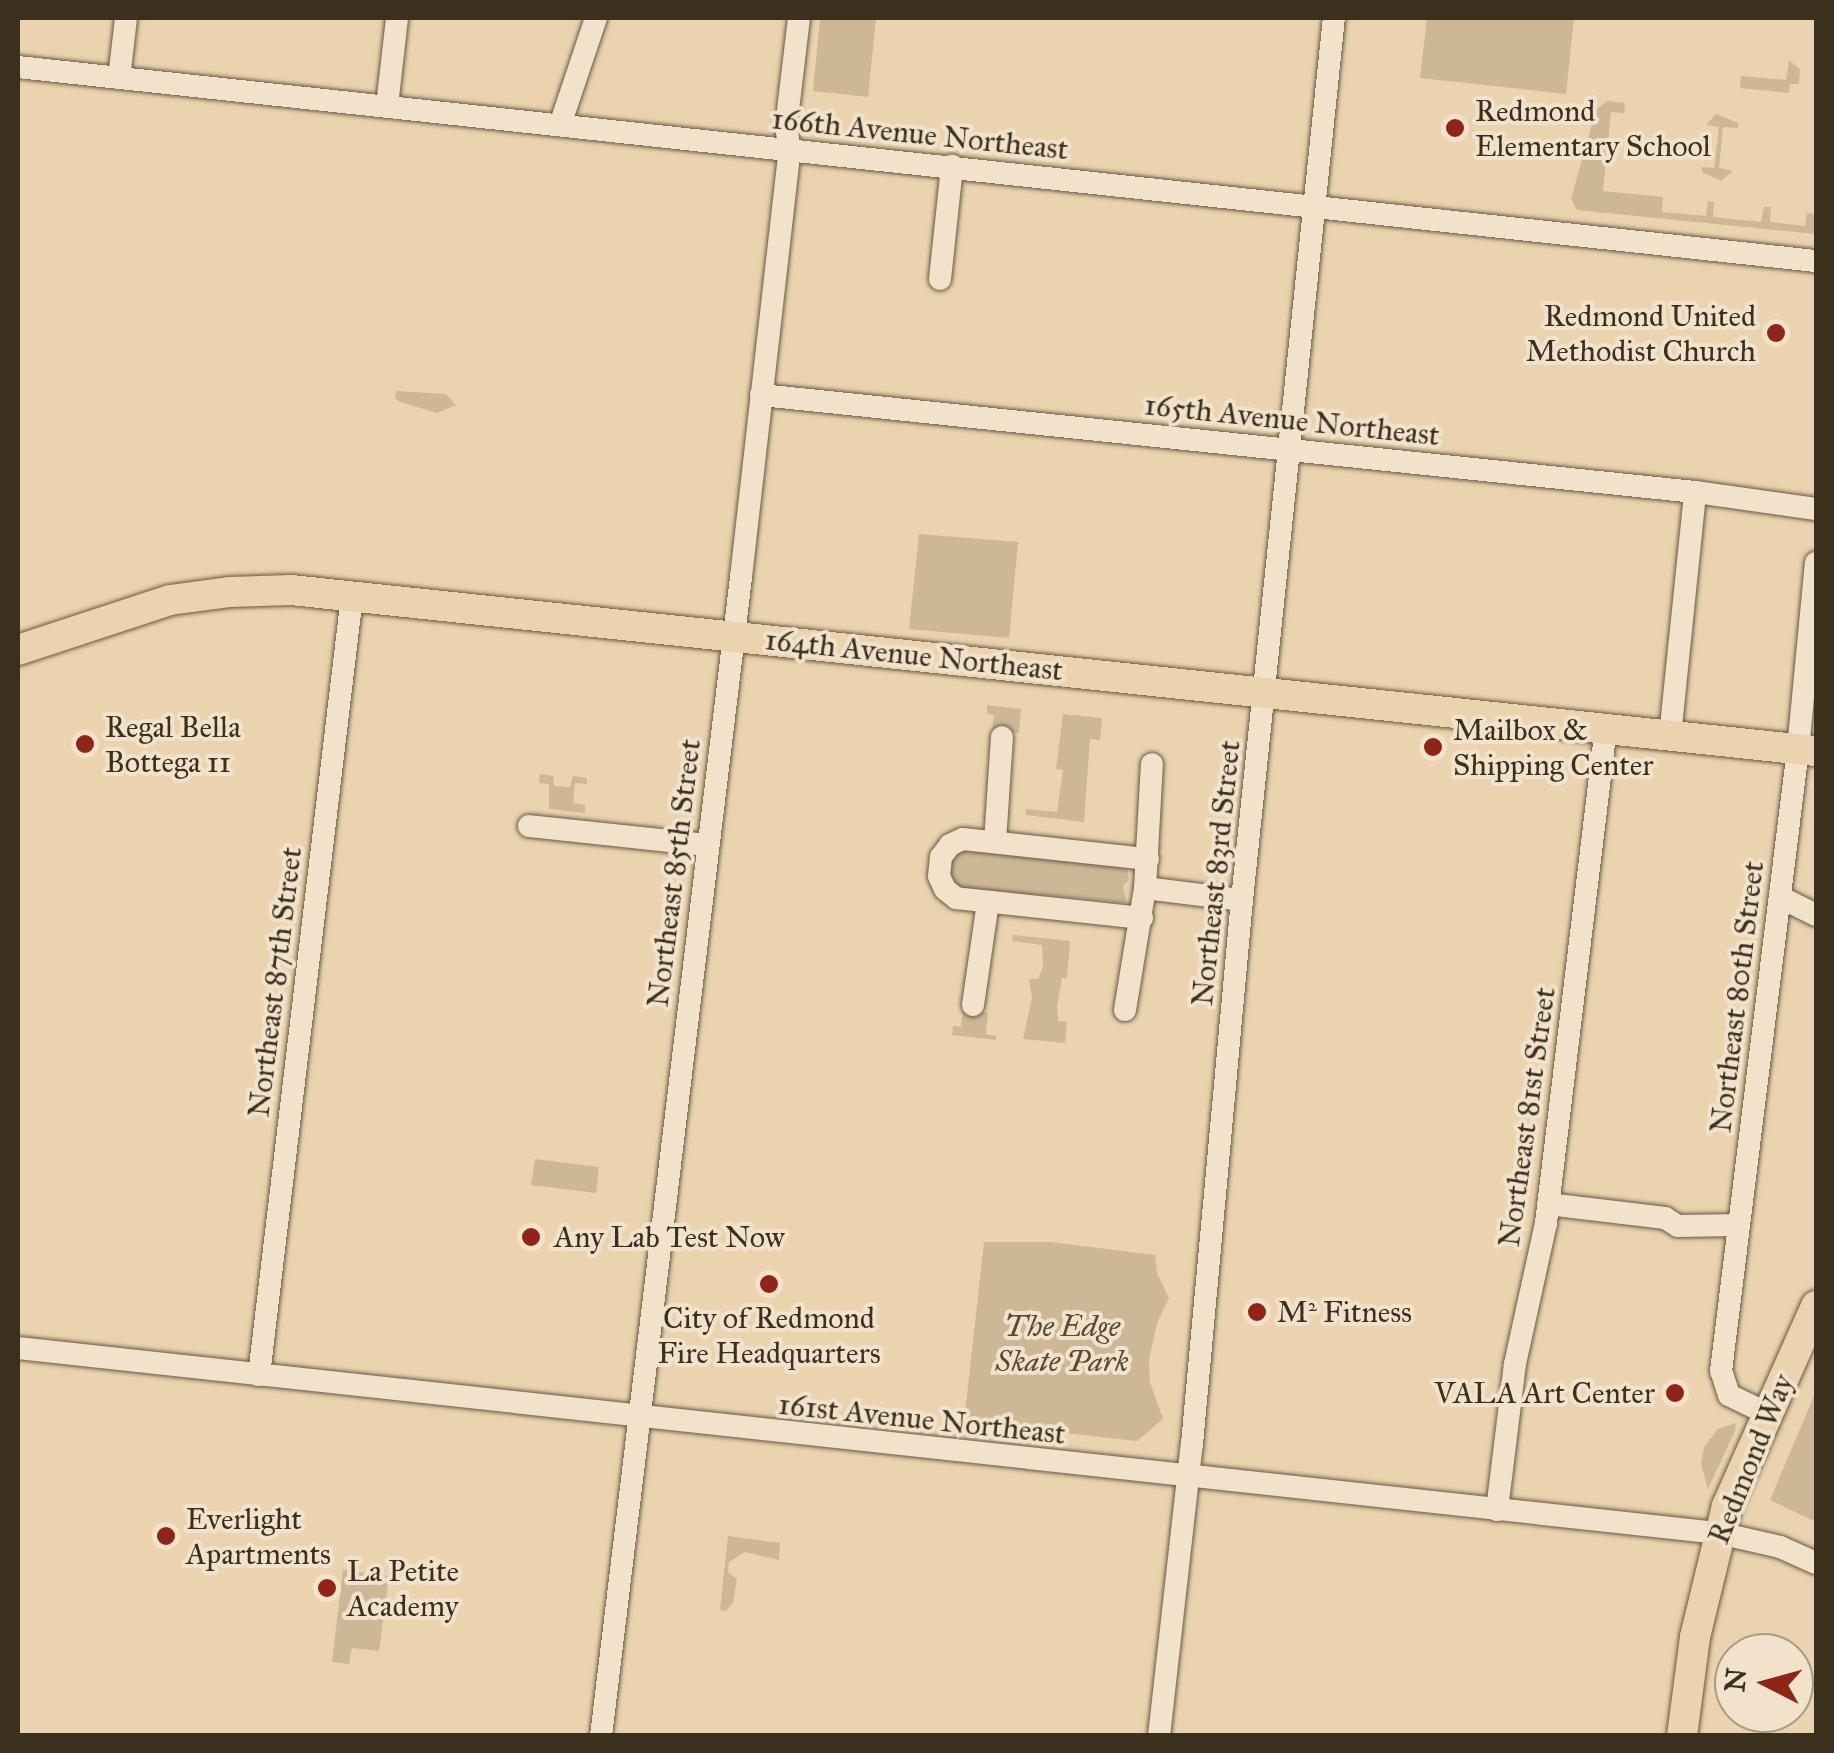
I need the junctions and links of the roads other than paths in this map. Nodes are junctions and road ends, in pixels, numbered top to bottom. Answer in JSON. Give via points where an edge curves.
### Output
{"nodes":[{"id":1,"x":126,"y":18,"type":"edge"},
{"id":2,"x":397,"y":18,"type":"edge"},
{"id":3,"x":596,"y":18,"type":"edge"},
{"id":4,"x":1334,"y":18,"type":"edge"},
{"id":5,"x":798,"y":24,"type":"edge"},
{"id":6,"x":18,"y":67,"type":"edge"},
{"id":7,"x":120,"y":78,"type":"junction"},
{"id":8,"x":387,"y":106,"type":"junction"},
{"id":9,"x":560,"y":125,"type":"junction"},
{"id":10,"x":790,"y":150,"type":"junction"},
{"id":11,"x":952,"y":166,"type":"junction"},
{"id":12,"x":1317,"y":208,"type":"junction"},
{"id":13,"x":1816,"y":260,"type":"edge"},
{"id":14,"x":940,"y":279,"type":"dead end"},
{"id":15,"x":761,"y":395,"type":"junction"},
{"id":16,"x":1291,"y":452,"type":"junction"},
{"id":17,"x":1695,"y":492,"type":"junction"},
{"id":18,"x":1816,"y":509,"type":"edge"},
{"id":19,"x":1816,"y":563,"type":"edge"},
{"id":20,"x":352,"y":596,"type":"junction"},
{"id":21,"x":734,"y":635,"type":"junction"},
{"id":22,"x":18,"y":650,"type":"edge"},
{"id":23,"x":1265,"y":694,"type":"junction"},
{"id":24,"x":1606,"y":730,"type":"junction"},
{"id":25,"x":1670,"y":736,"type":"junction"},
{"id":26,"x":1002,"y":737,"type":"dead end"},
{"id":27,"x":1808,"y":750,"type":"edge"},
{"id":28,"x":1152,"y":764,"type":"dead end"},
{"id":29,"x":529,"y":826,"type":"dead end"},
{"id":30,"x":995,"y":842,"type":"junction"},
{"id":31,"x":708,"y":845,"type":"junction"},
{"id":32,"x":1148,"y":859,"type":"junction"},
{"id":33,"x":1146,"y":888,"type":"junction"},
{"id":34,"x":1780,"y":897,"type":"junction"},
{"id":35,"x":1242,"y":900,"type":"junction"},
{"id":36,"x":988,"y":902,"type":"junction"},
{"id":37,"x":1816,"y":914,"type":"edge"},
{"id":38,"x":1142,"y":918,"type":"junction"},
{"id":39,"x":973,"y":1005,"type":"dead end"},
{"id":40,"x":1126,"y":1010,"type":"dead end"},
{"id":41,"x":1548,"y":1204,"type":"junction"},
{"id":42,"x":1739,"y":1225,"type":"junction"},
{"id":43,"x":1816,"y":1306,"type":"edge"},
{"id":44,"x":18,"y":1348,"type":"edge"},
{"id":45,"x":260,"y":1375,"type":"junction"},
{"id":46,"x":1766,"y":1413,"type":"junction"},
{"id":47,"x":639,"y":1418,"type":"junction"},
{"id":48,"x":1188,"y":1479,"type":"junction"},
{"id":49,"x":1497,"y":1510,"type":"junction"},
{"id":50,"x":1719,"y":1533,"type":"junction"},
{"id":51,"x":1816,"y":1563,"type":"edge"},
{"id":52,"x":601,"y":1736,"type":"edge"},
{"id":53,"x":1158,"y":1736,"type":"edge"},
{"id":54,"x":1682,"y":1736,"type":"edge"}],
"edges":[{"from":1,"to":7,"type":"street"},
{"from":2,"to":8,"type":"street"},
{"from":3,"to":9,"type":"street"},
{"from":4,"to":12,"type":"street","name":"Northeast 83rd Street"},
{"from":5,"to":10,"type":"street","name":"Northeast 85th Street","via":[[786,127]]},
{"from":6,"to":7,"type":"street","name":"166th Avenue Northeast"},
{"from":7,"to":8,"type":"street","name":"166th Avenue Northeast"},
{"from":8,"to":9,"type":"street","name":"166th Avenue Northeast"},
{"from":9,"to":10,"type":"street","name":"166th Avenue Northeast"},
{"from":10,"to":11,"type":"street","name":"166th Avenue Northeast"},
{"from":10,"to":15,"type":"street","name":"Northeast 85th Street"},
{"from":11,"to":12,"type":"street","name":"166th Avenue Northeast"},
{"from":11,"to":14,"type":"street"},
{"from":12,"to":13,"type":"street","name":"166th Avenue Northeast"},
{"from":12,"to":16,"type":"street","name":"Northeast 83rd Street"},
{"from":15,"to":16,"type":"street","name":"165th Avenue Northeast"},
{"from":15,"to":21,"type":"street","name":"Northeast 85th Street"},
{"from":16,"to":17,"type":"street","name":"165th Avenue Northeast"},
{"from":16,"to":23,"type":"street","name":"Northeast 83rd Street"},
{"from":17,"to":18,"type":"street","name":"165th Avenue Northeast"},
{"from":17,"to":25,"type":"street"},
{"from":19,"to":27,"type":"street","name":"Northeast 80th Street"},
{"from":20,"to":21,"type":"main road","name":"164th Avenue Northeast"},
{"from":20,"to":22,"type":"main road","name":"164th Avenue Northeast","via":[[291,590],[186,598]]},
{"from":20,"to":45,"type":"street","name":"Northeast 87th Street"},
{"from":21,"to":23,"type":"main road","name":"164th Avenue Northeast"},
{"from":21,"to":31,"type":"street","name":"Northeast 85th Street"},
{"from":23,"to":24,"type":"main road","name":"164th Avenue Northeast"},
{"from":23,"to":35,"type":"street","name":"Northeast 83rd Street"},
{"from":24,"to":25,"type":"main road","name":"164th Avenue Northeast"},
{"from":24,"to":41,"type":"street","name":"Northeast 81st Street"},
{"from":25,"to":27,"type":"main road","name":"164th Avenue Northeast"},
{"from":26,"to":30,"type":"street"},
{"from":27,"to":34,"type":"street","name":"Northeast 80th Street"},
{"from":28,"to":32,"type":"street"},
{"from":29,"to":31,"type":"street"},
{"from":30,"to":32,"type":"street"},
{"from":30,"to":36,"type":"street","via":[[962,839],[941,857],[945,890]]},
{"from":31,"to":47,"type":"street","name":"Northeast 85th Street"},
{"from":32,"to":33,"type":"street"},
{"from":33,"to":35,"type":"street"},
{"from":33,"to":38,"type":"street"},
{"from":34,"to":37,"type":"street"},
{"from":34,"to":42,"type":"street","name":"Northeast 80th Street"},
{"from":35,"to":48,"type":"street","name":"Northeast 83rd Street"},
{"from":36,"to":38,"type":"street"},
{"from":36,"to":39,"type":"street"},
{"from":38,"to":40,"type":"street"},
{"from":41,"to":42,"type":"street","via":[[1665,1218],[1678,1226]]},
{"from":41,"to":49,"type":"street","name":"Northeast 81st Street","via":[[1515,1364]]},
{"from":42,"to":46,"type":"street","name":"Northeast 80th Street","via":[[1722,1383],[1733,1398]]},
{"from":43,"to":46,"type":"main road","name":"Redmond Way"},
{"from":44,"to":45,"type":"street","name":"161st Avenue Northeast"},
{"from":45,"to":47,"type":"street","name":"161st Avenue Northeast"},
{"from":46,"to":50,"type":"main road","name":"Redmond Way"},
{"from":47,"to":48,"type":"street","name":"161st Avenue Northeast"},
{"from":47,"to":52,"type":"street","name":"Northeast 85th Street"},
{"from":48,"to":49,"type":"street","name":"161st Avenue Northeast"},
{"from":48,"to":53,"type":"street","name":"Northeast 83rd Street"},
{"from":49,"to":50,"type":"street","name":"161st Avenue Northeast"},
{"from":50,"to":51,"type":"street","name":"161st Avenue Northeast"},
{"from":50,"to":54,"type":"main road","name":"Redmond Way"}]}
